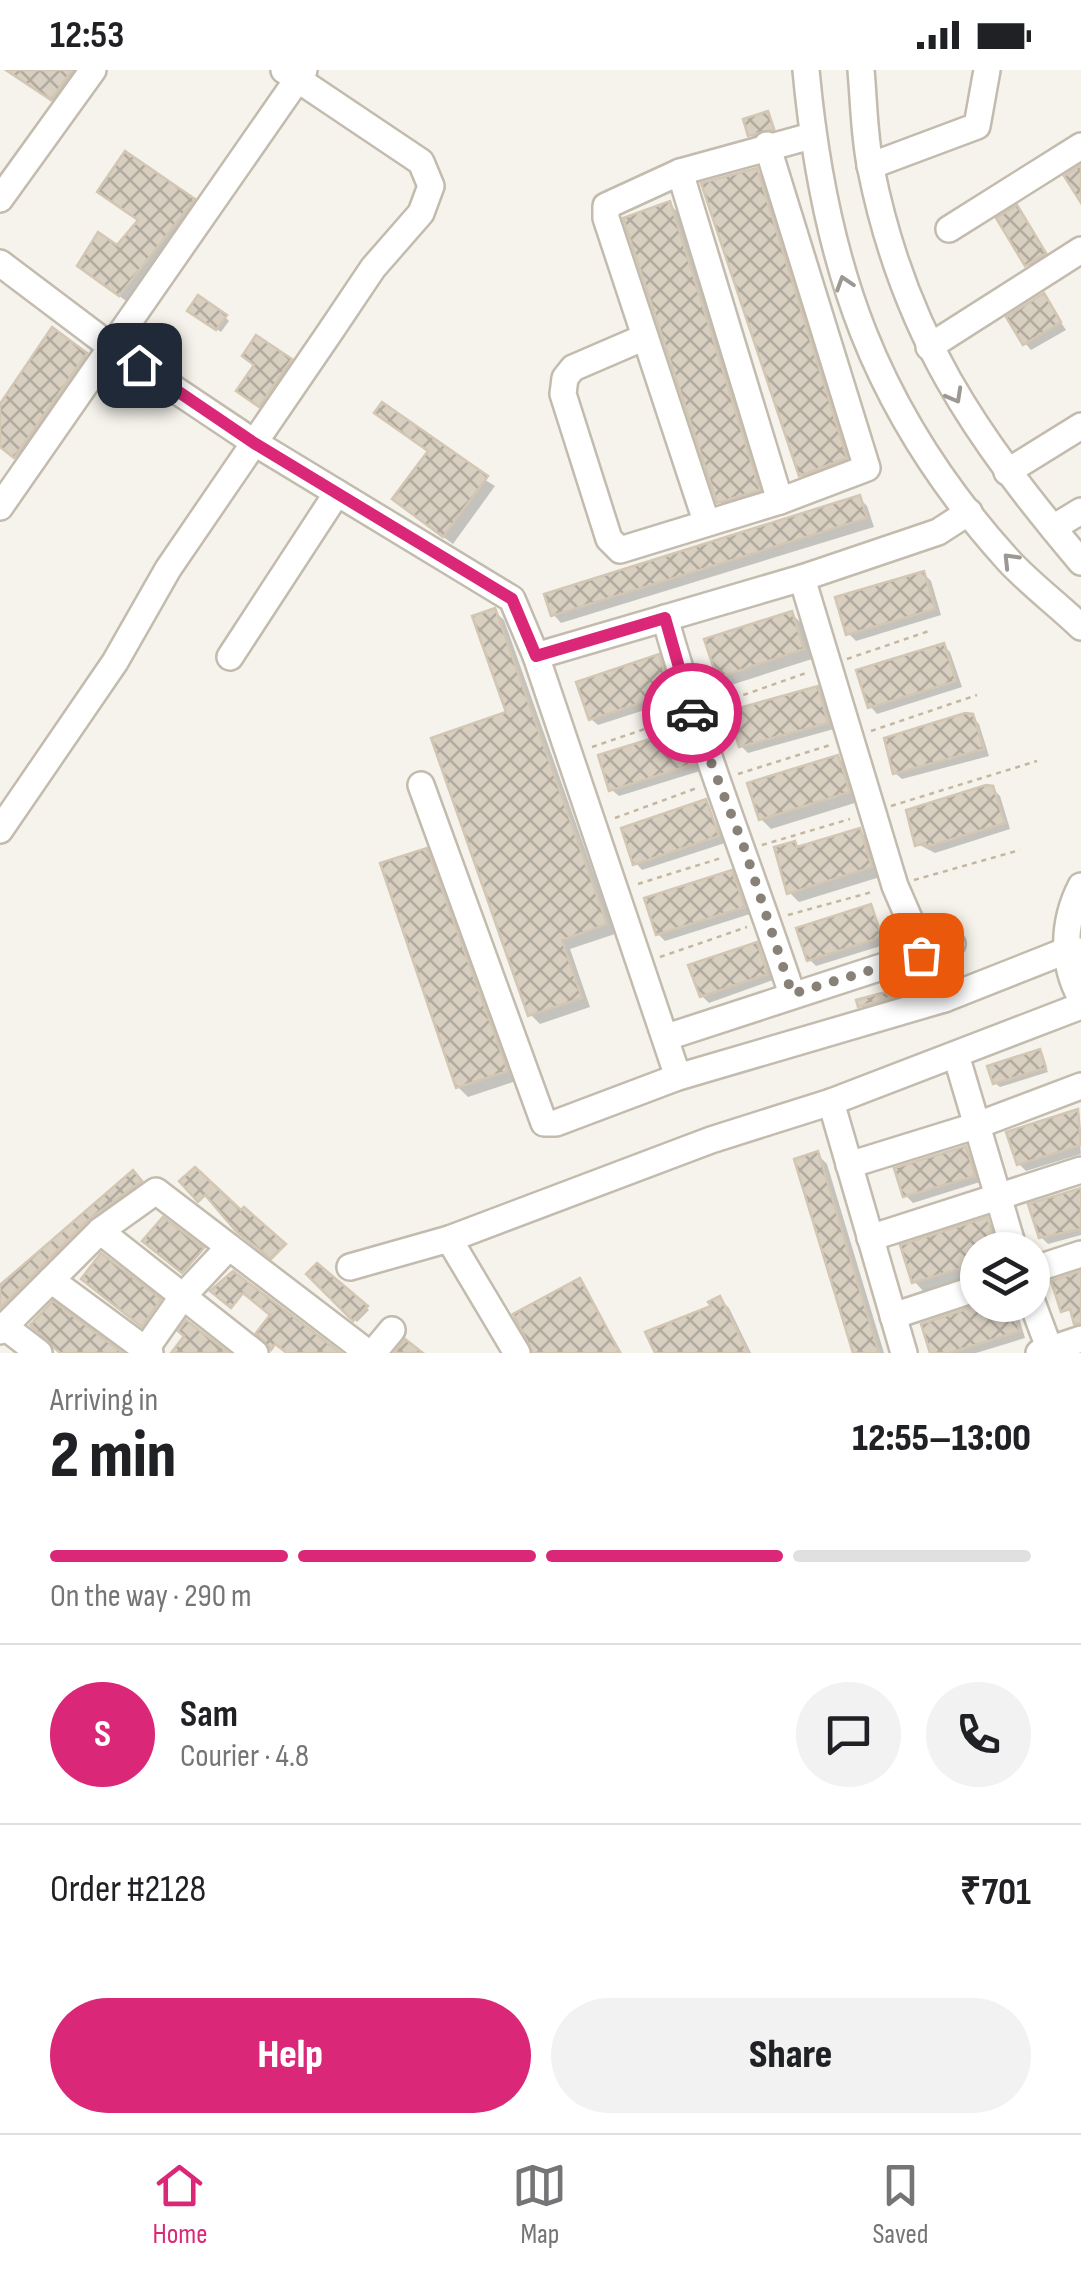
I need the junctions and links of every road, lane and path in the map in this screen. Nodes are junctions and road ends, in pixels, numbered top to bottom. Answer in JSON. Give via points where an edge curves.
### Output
{"nodes":[{"id":1,"x":92,"y":70,"type":"edge"},
{"id":2,"x":806,"y":70,"type":"edge"},
{"id":3,"x":861,"y":70,"type":"edge"},
{"id":4,"x":987,"y":70,"type":"edge"},
{"id":5,"x":295,"y":73,"type":"edge"},
{"id":6,"x":812,"y":136,"type":"junction"},
{"id":7,"x":767,"y":146,"type":"junction"},
{"id":8,"x":1081,"y":146,"type":"edge"},
{"id":9,"x":870,"y":166,"type":"junction"},
{"id":10,"x":680,"y":172,"type":"junction"},
{"id":11,"x":0,"y":199,"type":"edge"},
{"id":12,"x":949,"y":229,"type":"dead end"},
{"id":13,"x":1081,"y":250,"type":"edge"},
{"id":14,"x":0,"y":263,"type":"edge"},
{"id":15,"x":645,"y":337,"type":"junction"},
{"id":16,"x":110,"y":346,"type":"junction"},
{"id":17,"x":929,"y":347,"type":"junction"},
{"id":18,"x":1081,"y":426,"type":"edge"},
{"id":19,"x":254,"y":443,"type":"junction"},
{"id":20,"x":1007,"y":472,"type":"junction"},
{"id":21,"x":337,"y":493,"type":"junction"},
{"id":22,"x":780,"y":501,"type":"junction"},
{"id":23,"x":0,"y":507,"type":"edge"},
{"id":24,"x":1081,"y":511,"type":"edge"},
{"id":25,"x":969,"y":512,"type":"junction"},
{"id":26,"x":706,"y":522,"type":"junction"},
{"id":27,"x":1053,"y":528,"type":"junction"},
{"id":28,"x":1081,"y":562,"type":"edge"},
{"id":29,"x":802,"y":578,"type":"junction"},
{"id":30,"x":665,"y":618,"type":"junction"},
{"id":31,"x":1081,"y":626,"type":"edge"},
{"id":32,"x":932,"y":630,"type":"dead end"},
{"id":33,"x":536,"y":656,"type":"junction"},
{"id":34,"x":230,"y":657,"type":"dead end"},
{"id":35,"x":828,"y":666,"type":"junction"},
{"id":36,"x":977,"y":695,"type":"dead end"},
{"id":37,"x":692,"y":713,"type":"junction"},
{"id":38,"x":850,"y":738,"type":"junction"},
{"id":39,"x":567,"y":756,"type":"junction"},
{"id":40,"x":1037,"y":761,"type":"dead end"},
{"id":41,"x":718,"y":780,"type":"junction"},
{"id":42,"x":421,"y":785,"type":"dead end"},
{"id":43,"x":872,"y":812,"type":"junction"},
{"id":44,"x":590,"y":827,"type":"junction"},
{"id":45,"x":0,"y":830,"type":"edge"},
{"id":46,"x":745,"y":850,"type":"junction"},
{"id":47,"x":1020,"y":850,"type":"dead end"},
{"id":48,"x":895,"y":886,"type":"junction"},
{"id":49,"x":1081,"y":886,"type":"edge"},
{"id":50,"x":612,"y":892,"type":"junction"},
{"id":51,"x":768,"y":920,"type":"junction"},
{"id":52,"x":952,"y":944,"type":"dead end"},
{"id":53,"x":1074,"y":950,"type":"edge"},
{"id":54,"x":921,"y":955,"type":"junction"},
{"id":55,"x":640,"y":964,"type":"junction"},
{"id":56,"x":792,"y":994,"type":"junction"},
{"id":57,"x":944,"y":998,"type":"junction"},
{"id":58,"x":1081,"y":998,"type":"edge"},
{"id":59,"x":1081,"y":1006,"type":"edge"},
{"id":60,"x":667,"y":1037,"type":"junction"},
{"id":61,"x":956,"y":1055,"type":"junction"},
{"id":62,"x":678,"y":1077,"type":"junction"},
{"id":63,"x":1081,"y":1086,"type":"edge"},
{"id":64,"x":831,"y":1102,"type":"junction"},
{"id":65,"x":976,"y":1126,"type":"junction"},
{"id":66,"x":849,"y":1166,"type":"junction"},
{"id":67,"x":1081,"y":1170,"type":"edge"},
{"id":68,"x":996,"y":1198,"type":"junction"},
{"id":69,"x":100,"y":1230,"type":"junction"},
{"id":70,"x":1008,"y":1232,"type":"edge"},
{"id":71,"x":870,"y":1238,"type":"junction"},
{"id":72,"x":448,"y":1239,"type":"junction"},
{"id":73,"x":229,"y":1246,"type":"junction"},
{"id":74,"x":1081,"y":1254,"type":"edge"},
{"id":75,"x":1050,"y":1264,"type":"edge"},
{"id":76,"x":350,"y":1268,"type":"dead end"},
{"id":77,"x":50,"y":1280,"type":"junction"},
{"id":78,"x":960,"y":1294,"type":"edge"},
{"id":79,"x":183,"y":1296,"type":"junction"},
{"id":80,"x":894,"y":1316,"type":"junction"},
{"id":81,"x":1038,"y":1322,"type":"edge"},
{"id":82,"x":2,"y":1329,"type":"edge"},
{"id":83,"x":392,"y":1330,"type":"dead end"},
{"id":84,"x":1081,"y":1339,"type":"edge"},
{"id":85,"x":146,"y":1352,"type":"edge"},
{"id":86,"x":1047,"y":1352,"type":"edge"},
{"id":87,"x":39,"y":1353,"type":"edge"},
{"id":88,"x":255,"y":1353,"type":"edge"},
{"id":89,"x":371,"y":1353,"type":"edge"},
{"id":90,"x":517,"y":1353,"type":"edge"},
{"id":91,"x":904,"y":1353,"type":"edge"}],
"edges":[{"from":1,"to":11,"type":"street"},
{"from":2,"to":6,"type":"street"},
{"from":3,"to":9,"type":"street"},
{"from":4,"to":9,"type":"street","via":[[978,126]]},
{"from":5,"to":16,"type":"street"},
{"from":5,"to":19,"type":"street","via":[[421,162],[431,186],[422,212],[373,268]]},
{"from":6,"to":7,"type":"street"},
{"from":25,"to":6,"type":"street","one_way":true,"via":[[919,443],[871,354],[836,255]]},
{"from":7,"to":10,"type":"street"},
{"from":7,"to":22,"type":"street","via":[[868,462],[859,474]]},
{"from":8,"to":12,"type":"street"},
{"from":9,"to":17,"type":"street","via":[[897,272]]},
{"from":10,"to":15,"type":"street","via":[[610,200],[605,212]]},
{"from":10,"to":22,"type":"street"},
{"from":13,"to":17,"type":"street"},
{"from":14,"to":16,"type":"street"},
{"from":15,"to":26,"type":"street"},
{"from":15,"to":26,"type":"street","via":[[573,368],[565,378],[563,394],[610,539],[626,550]]},
{"from":16,"to":19,"type":"street"},
{"from":16,"to":23,"type":"street"},
{"from":17,"to":20,"type":"street","one_way":true},
{"from":18,"to":20,"type":"street"},
{"from":19,"to":21,"type":"street"},
{"from":19,"to":45,"type":"street"},
{"from":20,"to":27,"type":"street"},
{"from":21,"to":33,"type":"street","via":[[512,599]]},
{"from":21,"to":34,"type":"street"},
{"from":22,"to":26,"type":"street"},
{"from":24,"to":27,"type":"street"},
{"from":25,"to":29,"type":"street","via":[[938,532]]},
{"from":31,"to":25,"type":"street","one_way":true,"via":[[1010,563]]},
{"from":27,"to":28,"type":"street"},
{"from":29,"to":30,"type":"street"},
{"from":29,"to":35,"type":"street"},
{"from":30,"to":33,"type":"street"},
{"from":30,"to":37,"type":"street"},
{"from":32,"to":35,"type":"path"},
{"from":33,"to":39,"type":"street"},
{"from":35,"to":37,"type":"path"},
{"from":35,"to":38,"type":"street"},
{"from":36,"to":38,"type":"path"},
{"from":37,"to":39,"type":"path"},
{"from":37,"to":41,"type":"street"},
{"from":38,"to":41,"type":"path"},
{"from":38,"to":43,"type":"street"},
{"from":39,"to":44,"type":"street"},
{"from":40,"to":43,"type":"path"},
{"from":41,"to":44,"type":"path"},
{"from":41,"to":46,"type":"street"},
{"from":42,"to":62,"type":"street","via":[[539,1119],[556,1123]]},
{"from":43,"to":46,"type":"path"},
{"from":43,"to":48,"type":"street"},
{"from":44,"to":50,"type":"street"},
{"from":46,"to":50,"type":"path"},
{"from":46,"to":51,"type":"street"},
{"from":47,"to":48,"type":"path"},
{"from":48,"to":51,"type":"path"},
{"from":48,"to":54,"type":"street"},
{"from":49,"to":53,"type":"street","via":[[1071,906]]},
{"from":50,"to":55,"type":"street"},
{"from":51,"to":55,"type":"path"},
{"from":51,"to":56,"type":"street"},
{"from":52,"to":54,"type":"street"},
{"from":53,"to":57,"type":"street"},
{"from":53,"to":58,"type":"street"},
{"from":54,"to":56,"type":"street"},
{"from":54,"to":57,"type":"street"},
{"from":55,"to":60,"type":"street"},
{"from":56,"to":60,"type":"street"},
{"from":57,"to":62,"type":"street"},
{"from":59,"to":61,"type":"street"},
{"from":60,"to":62,"type":"street"},
{"from":61,"to":64,"type":"street"},
{"from":61,"to":65,"type":"street"},
{"from":63,"to":65,"type":"street"},
{"from":64,"to":66,"type":"street"},
{"from":64,"to":72,"type":"street"},
{"from":65,"to":66,"type":"street"},
{"from":65,"to":68,"type":"street"},
{"from":66,"to":71,"type":"street"},
{"from":67,"to":68,"type":"street"},
{"from":68,"to":70,"type":"street"},
{"from":68,"to":71,"type":"street"},
{"from":69,"to":73,"type":"street","via":[[156,1191]]},
{"from":69,"to":77,"type":"street"},
{"from":69,"to":79,"type":"street"},
{"from":71,"to":80,"type":"street"},
{"from":72,"to":76,"type":"street"},
{"from":72,"to":90,"type":"street"},
{"from":73,"to":79,"type":"street"},
{"from":73,"to":89,"type":"street"},
{"from":74,"to":75,"type":"street"},
{"from":77,"to":82,"type":"street"},
{"from":77,"to":85,"type":"street"},
{"from":78,"to":80,"type":"street"},
{"from":79,"to":85,"type":"street"},
{"from":79,"to":88,"type":"street"},
{"from":80,"to":91,"type":"street"},
{"from":81,"to":86,"type":"street"},
{"from":82,"to":87,"type":"street"},
{"from":83,"to":89,"type":"street"},
{"from":84,"to":86,"type":"street"}]}
